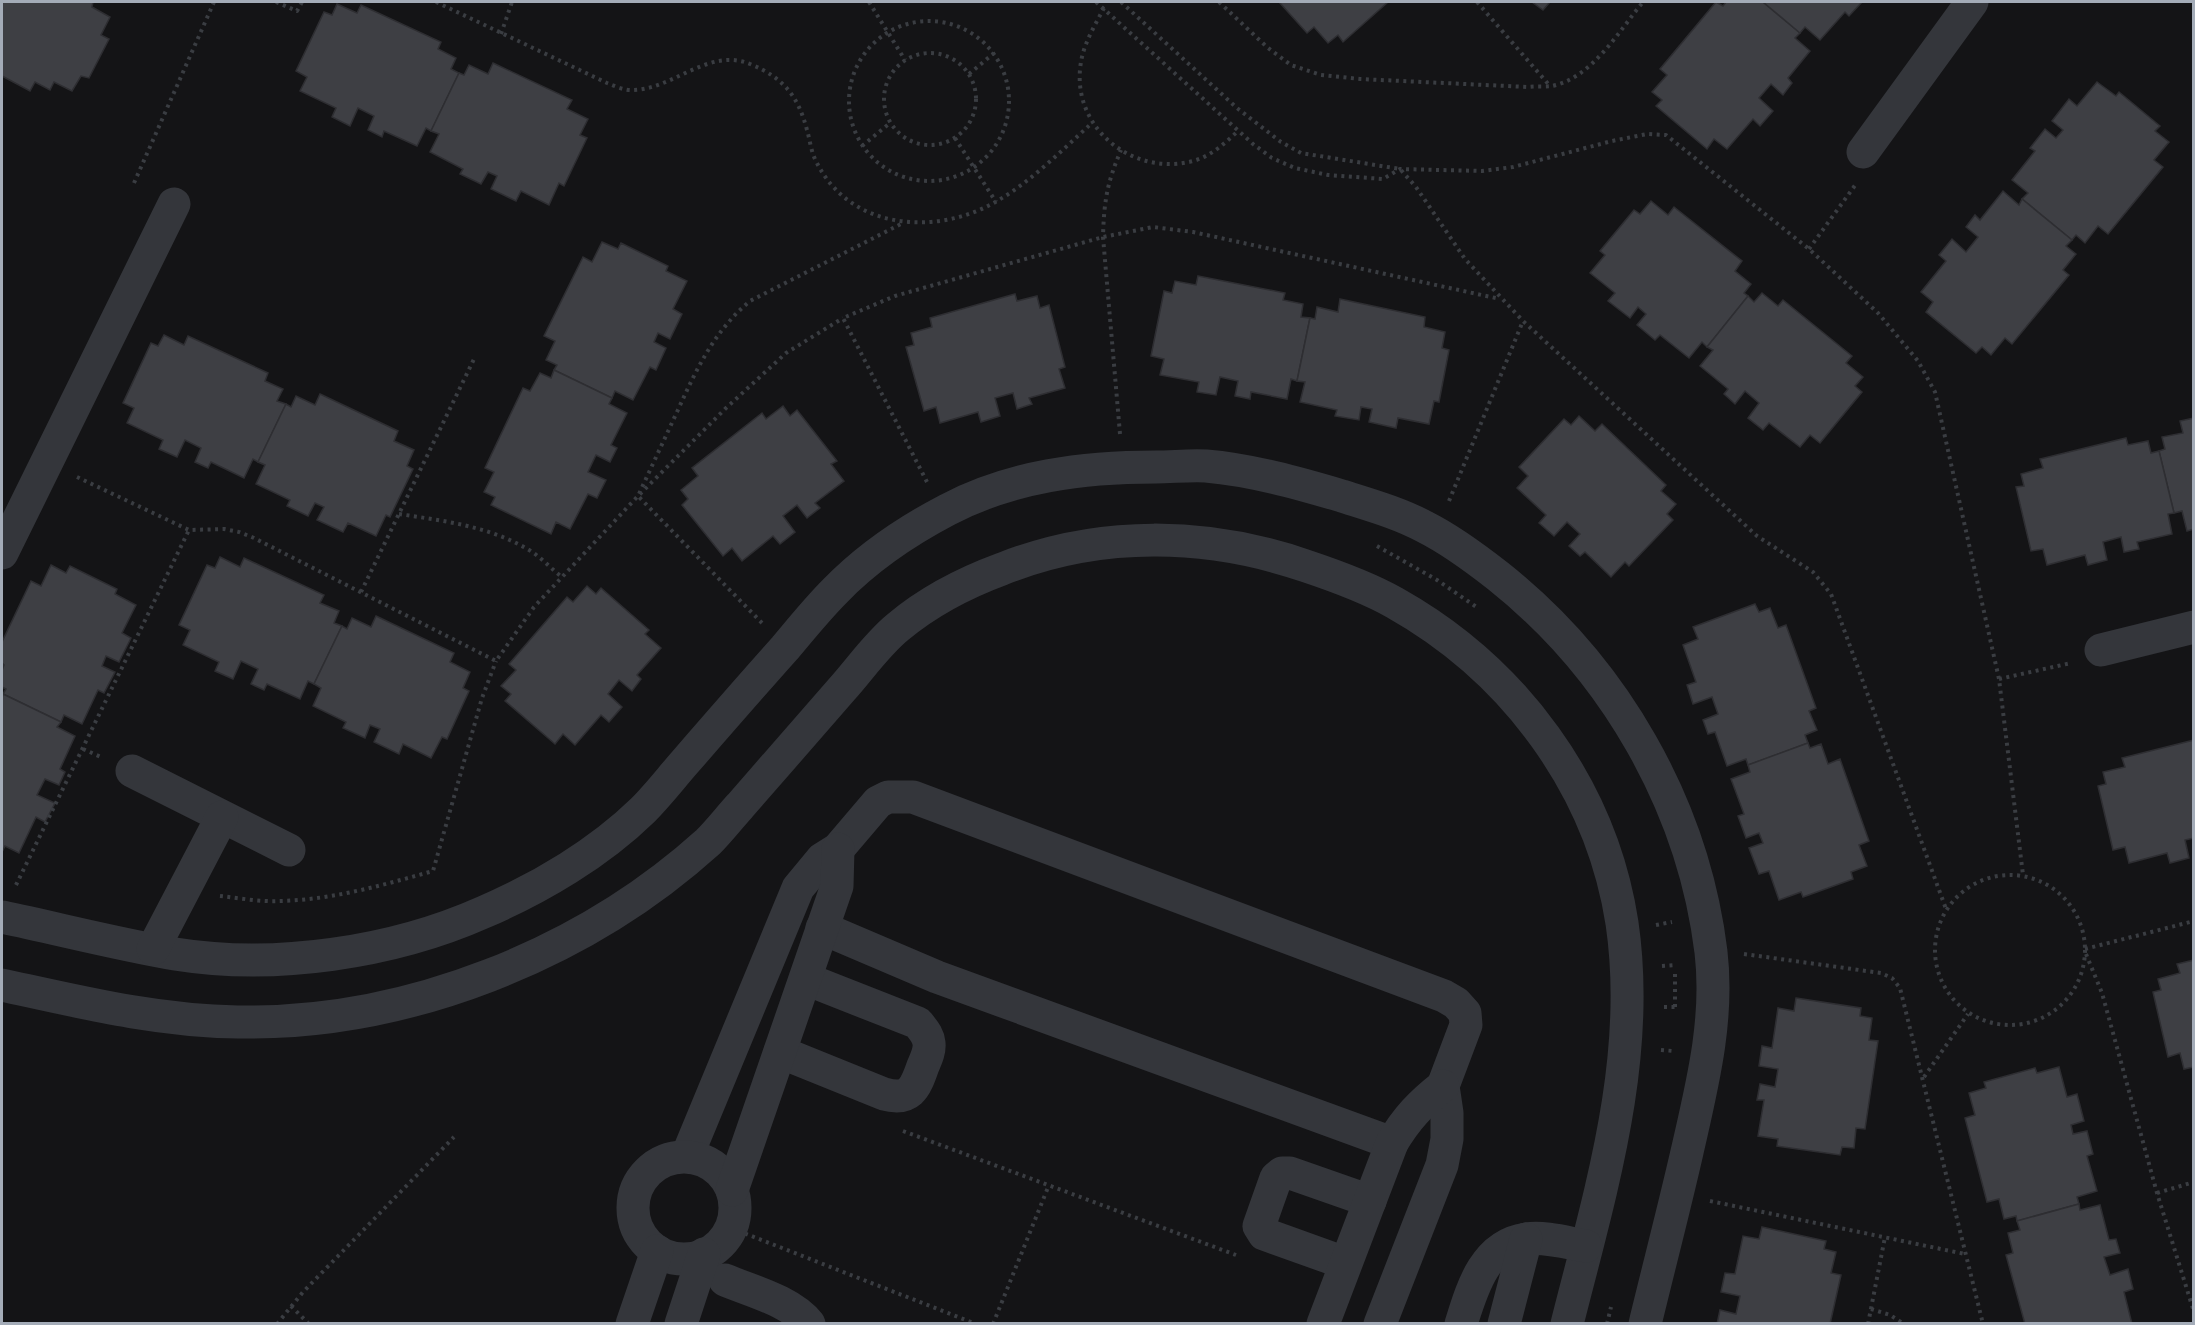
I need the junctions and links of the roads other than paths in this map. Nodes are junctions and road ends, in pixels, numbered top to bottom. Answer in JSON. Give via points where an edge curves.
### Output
{"nodes":[{"id":1,"x":1972,"y":2,"type":"edge"},
{"id":2,"x":1867,"y":147,"type":"road end"},
{"id":3,"x":174,"y":204,"type":"dead end"},
{"id":4,"x":2,"y":553,"type":"edge"},
{"id":5,"x":2193,"y":627,"type":"edge"},
{"id":6,"x":2105,"y":649,"type":"road end"},
{"id":7,"x":132,"y":771,"type":"dead end"},
{"id":8,"x":222,"y":817,"type":"junction"},
{"id":9,"x":838,"y":849,"type":"junction"},
{"id":10,"x":289,"y":850,"type":"dead end"},
{"id":11,"x":7,"y":905,"type":"edge"},
{"id":12,"x":822,"y":928,"type":"junction"},
{"id":13,"x":153,"y":949,"type":"junction"},
{"id":14,"x":806,"y":979,"type":"junction"},
{"id":15,"x":2,"y":985,"type":"edge"},
{"id":16,"x":780,"y":1052,"type":"junction"},
{"id":17,"x":1443,"y":1086,"type":"junction"},
{"id":18,"x":1392,"y":1143,"type":"junction"},
{"id":19,"x":687,"y":1156,"type":"junction"},
{"id":20,"x":732,"y":1190,"type":"junction"},
{"id":21,"x":1370,"y":1201,"type":"junction"},
{"id":22,"x":1526,"y":1239,"type":"junction"},
{"id":23,"x":1586,"y":1246,"type":"junction"},
{"id":24,"x":657,"y":1251,"type":"junction"},
{"id":25,"x":704,"y":1254,"type":"junction"},
{"id":26,"x":1346,"y":1263,"type":"junction"},
{"id":27,"x":725,"y":1280,"type":"dead end"},
{"id":28,"x":632,"y":1323,"type":"edge"},
{"id":29,"x":681,"y":1323,"type":"edge"},
{"id":30,"x":808,"y":1323,"type":"edge"},
{"id":31,"x":1323,"y":1323,"type":"edge"},
{"id":32,"x":1380,"y":1323,"type":"edge"},
{"id":33,"x":1461,"y":1323,"type":"edge"},
{"id":34,"x":1504,"y":1323,"type":"edge"},
{"id":35,"x":1567,"y":1323,"type":"edge"},
{"id":36,"x":1645,"y":1323,"type":"edge"}],
"edges":[{"from":1,"to":2,"type":"street"},
{"from":3,"to":4,"type":"street"},
{"from":5,"to":6,"type":"street"},
{"from":7,"to":8,"type":"street"},
{"from":8,"to":10,"type":"street"},
{"from":8,"to":13,"type":"street"},
{"from":9,"to":12,"type":"street","via":[[837,886]]},
{"from":9,"to":17,"type":"street","via":[[878,802],[888,797],[913,797],[1443,996],[1464,1012],[1466,1024]]},
{"from":9,"to":19,"type":"street","via":[[822,859],[798,888]]},
{"from":11,"to":13,"type":"street"},
{"from":12,"to":14,"type":"street"},
{"from":12,"to":18,"type":"street","via":[[937,977]]},
{"from":13,"to":36,"type":"street","via":[[179,955],[241,959],[303,958],[365,949],[438,930],[540,884],[593,850],[642,811],[838,588],[889,546],[942,512],[978,495],[1073,470],[1125,467],[1206,466],[1291,481],[1418,523],[1481,563],[1527,600],[1563,635],[1606,687],[1637,736],[1683,833],[1705,916],[1713,978],[1712,1026],[1705,1075]]},
{"from":14,"to":16,"type":"street"},
{"from":14,"to":16,"type":"street","via":[[918,1023],[927,1034],[930,1047],[918,1083],[909,1093],[897,1097]]},
{"from":15,"to":23,"type":"street","via":[[125,1011],[240,1022],[356,1013],[468,984],[574,937],[647,890],[710,840],[894,630],[941,595],[1037,556],[1087,545],[1190,540],[1234,546],[1272,554],[1340,578],[1390,600],[1437,628],[1472,656],[1535,721],[1580,793],[1602,844],[1617,897],[1629,997],[1626,1056],[1615,1123]]},
{"from":16,"to":20,"type":"street"},
{"from":17,"to":18,"type":"street","via":[[1406,1120]]},
{"from":17,"to":32,"type":"street","via":[[1447,1139],[1442,1165]]},
{"from":18,"to":21,"type":"street"},
{"from":19,"to":20,"type":"street","via":[[714,1166]]},
{"from":19,"to":24,"type":"street","via":[[658,1164],[638,1186],[633,1214],[646,1242]]},
{"from":20,"to":25,"type":"street","via":[[735,1215],[731,1228],[716,1248]]},
{"from":21,"to":26,"type":"street"},
{"from":21,"to":26,"type":"street","via":[[1290,1173],[1282,1173],[1276,1179],[1260,1230]]},
{"from":22,"to":23,"type":"street"},
{"from":22,"to":33,"type":"street","via":[[1507,1245],[1483,1267]]},
{"from":22,"to":34,"type":"street"},
{"from":23,"to":35,"type":"street"},
{"from":24,"to":25,"type":"street","via":[[680,1258]]},
{"from":24,"to":28,"type":"street"},
{"from":25,"to":29,"type":"street"},
{"from":26,"to":31,"type":"street"},
{"from":27,"to":30,"type":"street","via":[[788,1306]]}]}
